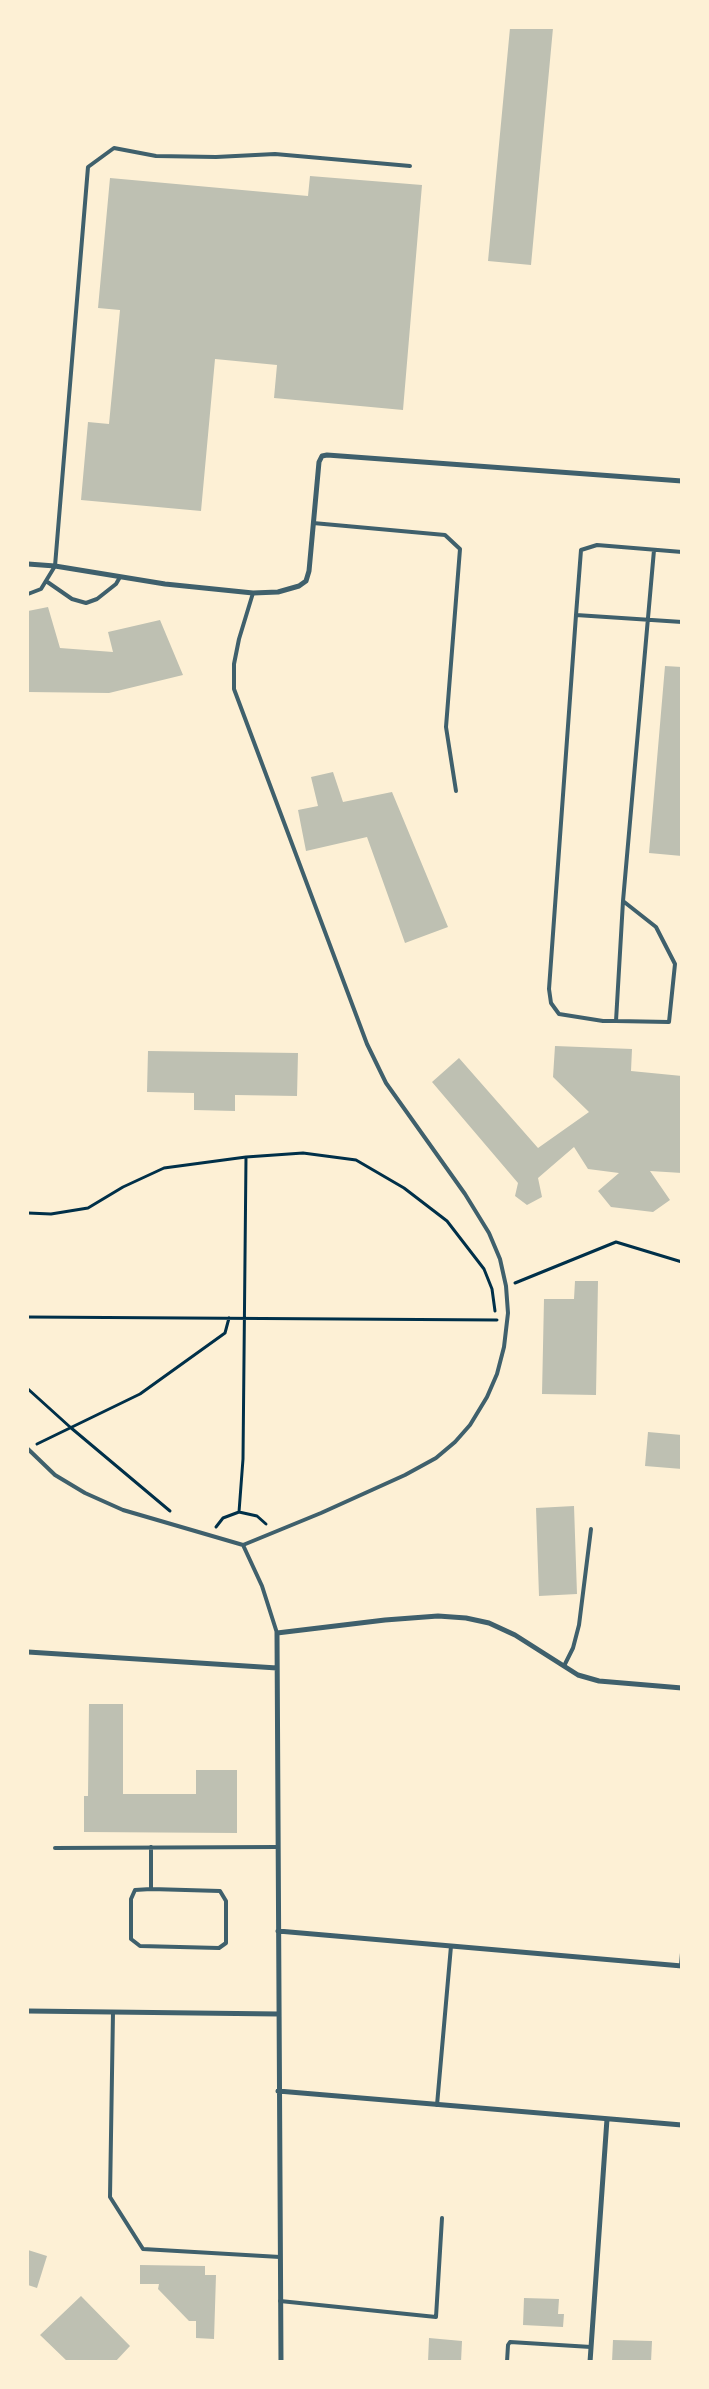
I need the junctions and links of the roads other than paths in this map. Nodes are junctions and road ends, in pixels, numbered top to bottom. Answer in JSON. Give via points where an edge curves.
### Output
{"nodes":[{"id":1,"x":410,"y":166,"type":"dead end"},
{"id":2,"x":682,"y":481,"type":"edge"},
{"id":3,"x":313,"y":522,"type":"junction"},
{"id":4,"x":654,"y":550,"type":"junction"},
{"id":5,"x":682,"y":552,"type":"edge"},
{"id":6,"x":28,"y":564,"type":"edge"},
{"id":7,"x":55,"y":566,"type":"junction"},
{"id":8,"x":120,"y":577,"type":"junction"},
{"id":9,"x":46,"y":581,"type":"junction"},
{"id":10,"x":253,"y":593,"type":"junction"},
{"id":11,"x":28,"y":594,"type":"edge"},
{"id":12,"x":576,"y":615,"type":"junction"},
{"id":13,"x":647,"y":620,"type":"junction"},
{"id":14,"x":682,"y":622,"type":"edge"},
{"id":15,"x":456,"y":791,"type":"dead end"},
{"id":16,"x":623,"y":901,"type":"junction"},
{"id":17,"x":616,"y":1021,"type":"junction"},
{"id":18,"x":28,"y":1449,"type":"edge"},
{"id":19,"x":591,"y":1529,"type":"dead end"},
{"id":20,"x":243,"y":1545,"type":"junction"},
{"id":21,"x":277,"y":1633,"type":"junction"},
{"id":22,"x":28,"y":1652,"type":"edge"},
{"id":23,"x":564,"y":1666,"type":"junction"},
{"id":24,"x":277,"y":1668,"type":"junction"},
{"id":25,"x":682,"y":1688,"type":"edge"},
{"id":26,"x":277,"y":1847,"type":"junction"},
{"id":27,"x":55,"y":1848,"type":"dead end"},
{"id":28,"x":151,"y":1848,"type":"junction"},
{"id":29,"x":151,"y":1889,"type":"junction"},
{"id":30,"x":278,"y":1931,"type":"junction"},
{"id":31,"x":451,"y":1946,"type":"junction"},
{"id":32,"x":682,"y":1953,"type":"edge"},
{"id":33,"x":681,"y":1966,"type":"edge"},
{"id":34,"x":28,"y":2011,"type":"edge"},
{"id":35,"x":114,"y":2012,"type":"junction"},
{"id":36,"x":278,"y":2014,"type":"junction"},
{"id":37,"x":278,"y":2092,"type":"junction"},
{"id":38,"x":437,"y":2105,"type":"junction"},
{"id":39,"x":607,"y":2119,"type":"junction"},
{"id":40,"x":682,"y":2125,"type":"edge"},
{"id":41,"x":442,"y":2218,"type":"dead end"},
{"id":42,"x":280,"y":2257,"type":"junction"},
{"id":43,"x":280,"y":2301,"type":"junction"},
{"id":44,"x":592,"y":2347,"type":"junction"},
{"id":45,"x":281,"y":2362,"type":"edge"},
{"id":46,"x":506,"y":2362,"type":"edge"},
{"id":47,"x":590,"y":2362,"type":"edge"}],
"edges":[{"from":1,"to":7,"type":"lane","via":[[276,154],[156,156],[114,148],[88,167]]},
{"from":2,"to":3,"type":"street","via":[[328,455],[322,456],[319,462]]},
{"from":3,"to":10,"type":"street","via":[[306,581],[278,592]]},
{"from":3,"to":15,"type":"lane","via":[[445,535],[460,549],[446,727]]},
{"from":4,"to":5,"type":"lane"},
{"from":4,"to":12,"type":"lane","via":[[597,545],[580,550]]},
{"from":4,"to":13,"type":"lane"},
{"from":6,"to":7,"type":"street"},
{"from":7,"to":8,"type":"street"},
{"from":7,"to":9,"type":"lane"},
{"from":8,"to":9,"type":"lane","via":[[97,599],[86,603],[72,600]]},
{"from":8,"to":10,"type":"street"},
{"from":9,"to":11,"type":"lane","via":[[41,589]]},
{"from":10,"to":20,"type":"lane","via":[[234,664],[234,689],[367,1044],[386,1083],[489,1233],[500,1259],[506,1286],[507,1320],[504,1347],[494,1382],[470,1425],[455,1442],[436,1458],[405,1475]]},
{"from":12,"to":13,"type":"lane"},
{"from":12,"to":17,"type":"lane","via":[[549,989],[551,1003],[559,1014]]},
{"from":13,"to":14,"type":"lane"},
{"from":13,"to":16,"type":"lane"},
{"from":16,"to":17,"type":"lane"},
{"from":16,"to":17,"type":"lane","via":[[656,927],[675,964],[669,1022]]},
{"from":18,"to":20,"type":"lane","via":[[55,1475],[123,1510]]},
{"from":19,"to":23,"type":"lane","via":[[579,1625]]},
{"from":20,"to":21,"type":"lane","via":[[262,1586]]},
{"from":21,"to":23,"type":"street","via":[[385,1620],[438,1616],[466,1618],[489,1623],[515,1635]]},
{"from":21,"to":24,"type":"street"},
{"from":22,"to":24,"type":"street"},
{"from":23,"to":25,"type":"street","via":[[578,1675],[599,1681]]},
{"from":24,"to":26,"type":"street"},
{"from":26,"to":28,"type":"lane"},
{"from":26,"to":30,"type":"street"},
{"from":27,"to":28,"type":"lane"},
{"from":28,"to":29,"type":"lane"},
{"from":29,"to":29,"type":"lane","via":[[135,1890],[131,1899],[131,1938],[140,1946],[219,1948],[226,1943],[226,1901],[220,1891]]},
{"from":30,"to":31,"type":"street"},
{"from":30,"to":36,"type":"street"},
{"from":31,"to":33,"type":"street"},
{"from":31,"to":38,"type":"lane"},
{"from":32,"to":33,"type":"lane"},
{"from":34,"to":35,"type":"street"},
{"from":35,"to":36,"type":"street"},
{"from":35,"to":42,"type":"lane","via":[[110,2197],[143,2248]]},
{"from":36,"to":37,"type":"street"},
{"from":37,"to":38,"type":"street"},
{"from":37,"to":42,"type":"street"},
{"from":38,"to":39,"type":"street"},
{"from":39,"to":40,"type":"street"},
{"from":39,"to":44,"type":"street"},
{"from":41,"to":43,"type":"lane","via":[[436,2317]]},
{"from":42,"to":43,"type":"street"},
{"from":43,"to":45,"type":"street"},
{"from":44,"to":46,"type":"lane","via":[[510,2342]]},
{"from":44,"to":47,"type":"street"}]}
